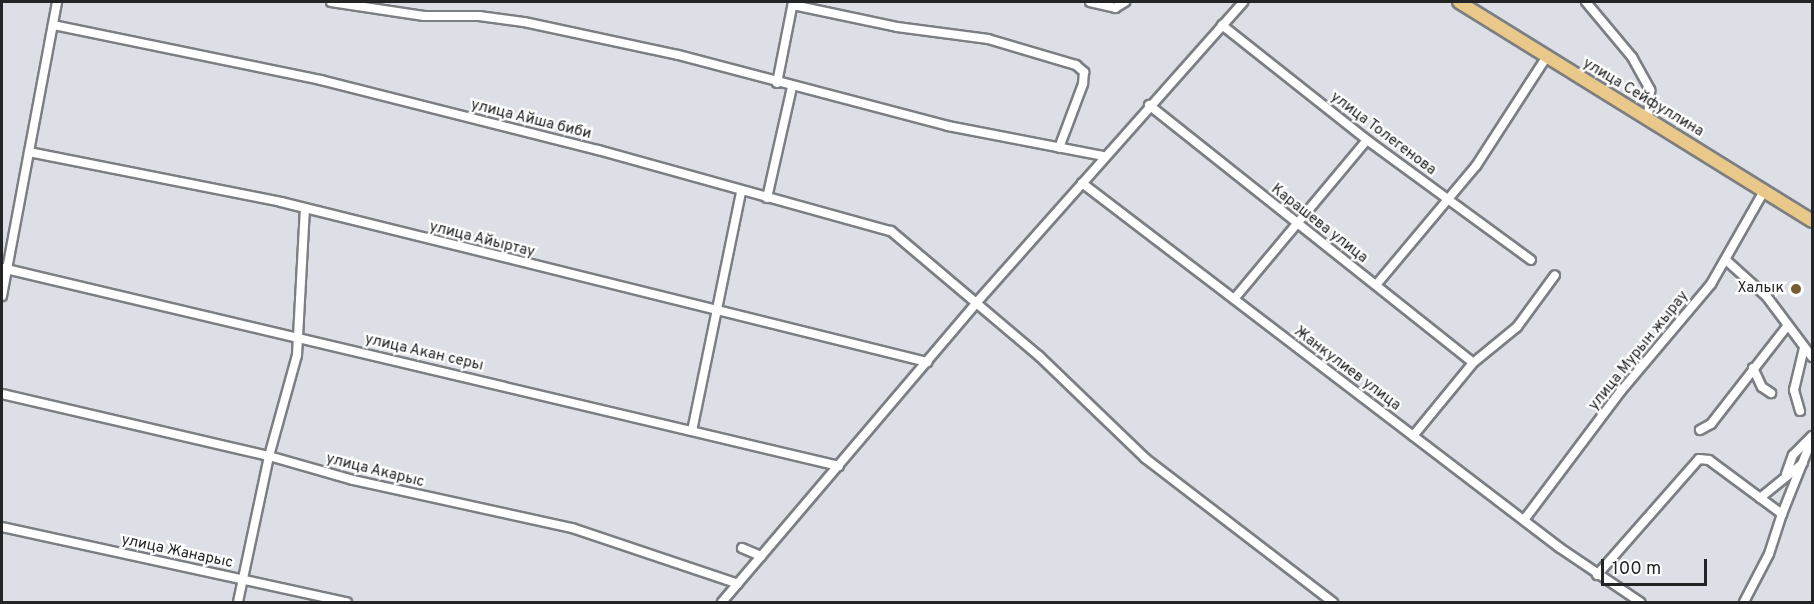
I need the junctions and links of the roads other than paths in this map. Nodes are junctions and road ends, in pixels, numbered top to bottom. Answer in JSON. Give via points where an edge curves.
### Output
{"nodes":[{"id":1,"x":57,"y":2,"type":"edge"},
{"id":2,"x":331,"y":2,"type":"edge"},
{"id":3,"x":1090,"y":2,"type":"edge"},
{"id":4,"x":1125,"y":2,"type":"edge"},
{"id":5,"x":1243,"y":2,"type":"edge"},
{"id":6,"x":1459,"y":2,"type":"edge"},
{"id":7,"x":1586,"y":2,"type":"edge"},
{"id":8,"x":793,"y":3,"type":"edge"},
{"id":9,"x":53,"y":25,"type":"junction"},
{"id":10,"x":1222,"y":25,"type":"junction"},
{"id":11,"x":1546,"y":58,"type":"junction"},
{"id":12,"x":777,"y":83,"type":"junction"},
{"id":13,"x":792,"y":87,"type":"junction"},
{"id":14,"x":1149,"y":105,"type":"junction"},
{"id":15,"x":1648,"y":117,"type":"junction"},
{"id":16,"x":1367,"y":140,"type":"junction"},
{"id":17,"x":1059,"y":148,"type":"junction"},
{"id":18,"x":28,"y":152,"type":"junction"},
{"id":19,"x":1104,"y":156,"type":"junction"},
{"id":20,"x":1082,"y":183,"type":"junction"},
{"id":21,"x":1764,"y":191,"type":"junction"},
{"id":22,"x":741,"y":192,"type":"junction"},
{"id":23,"x":767,"y":198,"type":"junction"},
{"id":24,"x":1449,"y":200,"type":"junction"},
{"id":25,"x":304,"y":210,"type":"junction"},
{"id":26,"x":1812,"y":221,"type":"edge"},
{"id":27,"x":1297,"y":224,"type":"junction"},
{"id":28,"x":1531,"y":260,"type":"dead end"},
{"id":29,"x":1727,"y":261,"type":"junction"},
{"id":30,"x":4,"y":269,"type":"edge"},
{"id":31,"x":1555,"y":275,"type":"dead end"},
{"id":32,"x":1376,"y":285,"type":"junction"},
{"id":33,"x":2,"y":296,"type":"edge"},
{"id":34,"x":1234,"y":299,"type":"junction"},
{"id":35,"x":977,"y":302,"type":"junction"},
{"id":36,"x":716,"y":310,"type":"junction"},
{"id":37,"x":1788,"y":325,"type":"junction"},
{"id":38,"x":300,"y":338,"type":"junction"},
{"id":39,"x":1804,"y":348,"type":"junction"},
{"id":40,"x":1812,"y":357,"type":"edge"},
{"id":41,"x":927,"y":362,"type":"junction"},
{"id":42,"x":1473,"y":363,"type":"junction"},
{"id":43,"x":1753,"y":368,"type":"junction"},
{"id":44,"x":2,"y":393,"type":"edge"},
{"id":45,"x":1771,"y":393,"type":"dead end"},
{"id":46,"x":1800,"y":411,"type":"dead end"},
{"id":47,"x":1700,"y":430,"type":"dead end"},
{"id":48,"x":692,"y":431,"type":"junction"},
{"id":49,"x":1413,"y":436,"type":"junction"},
{"id":50,"x":1812,"y":437,"type":"edge"},
{"id":51,"x":268,"y":456,"type":"junction"},
{"id":52,"x":1803,"y":463,"type":"junction"},
{"id":53,"x":839,"y":466,"type":"junction"},
{"id":54,"x":1786,"y":474,"type":"junction"},
{"id":55,"x":1761,"y":498,"type":"junction"},
{"id":56,"x":1782,"y":514,"type":"junction"},
{"id":57,"x":1524,"y":520,"type":"junction"},
{"id":58,"x":2,"y":528,"type":"edge"},
{"id":59,"x":742,"y":548,"type":"dead end"},
{"id":60,"x":761,"y":556,"type":"junction"},
{"id":61,"x":1597,"y":575,"type":"junction"},
{"id":62,"x":243,"y":579,"type":"junction"},
{"id":63,"x":738,"y":584,"type":"junction"},
{"id":64,"x":238,"y":603,"type":"edge"},
{"id":65,"x":347,"y":603,"type":"edge"},
{"id":66,"x":722,"y":603,"type":"edge"},
{"id":67,"x":1333,"y":603,"type":"edge"},
{"id":68,"x":1640,"y":603,"type":"edge"},
{"id":69,"x":1744,"y":603,"type":"edge"}],
"edges":[{"from":1,"to":9,"type":"street"},
{"from":2,"to":12,"type":"street","via":[[424,16],[479,16],[524,22],[678,55]]},
{"from":3,"to":4,"type":"street","via":[[1115,8]]},
{"from":5,"to":10,"type":"street"},
{"from":6,"to":11,"type":"main road","name":"улица Сейфуллина"},
{"from":7,"to":15,"type":"street","via":[[1632,57],[1650,90]]},
{"from":8,"to":12,"type":"street"},
{"from":8,"to":17,"type":"street","via":[[897,27],[988,39],[1076,65],[1084,72],[1083,84]]},
{"from":9,"to":18,"type":"street"},
{"from":9,"to":22,"type":"street","name":"улица Айша биби","via":[[321,80],[609,153]]},
{"from":10,"to":14,"type":"street"},
{"from":10,"to":16,"type":"street","name":"улица Толегенова"},
{"from":11,"to":15,"type":"main road","name":"улица Сейфуллина"},
{"from":11,"to":24,"type":"street","via":[[1476,166]]},
{"from":12,"to":13,"type":"street"},
{"from":13,"to":17,"type":"street","via":[[948,126]]},
{"from":13,"to":23,"type":"street"},
{"from":14,"to":19,"type":"street"},
{"from":14,"to":27,"type":"street","name":"Карашева улица"},
{"from":15,"to":21,"type":"main road","name":"улица Сейфуллина"},
{"from":16,"to":24,"type":"street","name":"улица Толегенова"},
{"from":16,"to":27,"type":"street"},
{"from":17,"to":19,"type":"street"},
{"from":18,"to":25,"type":"street","name":"улица Айыртау"},
{"from":18,"to":30,"type":"street"},
{"from":19,"to":20,"type":"street"},
{"from":20,"to":34,"type":"street","name":"Жанкулиев улица"},
{"from":20,"to":35,"type":"street"},
{"from":21,"to":26,"type":"main road","name":"улица Сейфуллина"},
{"from":21,"to":29,"type":"street","name":"улица Мурын жырау"},
{"from":22,"to":23,"type":"street","name":"улица Айша биби"},
{"from":22,"to":36,"type":"street"},
{"from":23,"to":35,"type":"street","name":"улица Айша биби","via":[[891,231]]},
{"from":24,"to":28,"type":"street","name":"улица Толегенова"},
{"from":24,"to":32,"type":"street"},
{"from":25,"to":36,"type":"street","name":"улица Айыртау"},
{"from":25,"to":38,"type":"street"},
{"from":27,"to":32,"type":"street","name":"Карашева улица"},
{"from":27,"to":34,"type":"street"},
{"from":29,"to":37,"type":"street","via":[[1767,297]]},
{"from":29,"to":57,"type":"street","name":"улица Мурын жырау","via":[[1621,391]]},
{"from":30,"to":33,"type":"street"},
{"from":30,"to":38,"type":"street","name":"улица Акан серы"},
{"from":31,"to":42,"type":"street","via":[[1517,327]]},
{"from":32,"to":42,"type":"street","name":"Карашева улица"},
{"from":34,"to":49,"type":"street","name":"Жанкулиев улица"},
{"from":35,"to":41,"type":"street"},
{"from":35,"to":67,"type":"street","name":"улица Айша биби","via":[[1145,458]]},
{"from":36,"to":41,"type":"street","name":"улица Айыртау"},
{"from":36,"to":48,"type":"street"},
{"from":37,"to":39,"type":"street"},
{"from":37,"to":43,"type":"street"},
{"from":38,"to":48,"type":"street","name":"улица Акан серы"},
{"from":38,"to":51,"type":"street"},
{"from":39,"to":40,"type":"street"},
{"from":39,"to":46,"type":"street","via":[[1794,390]]},
{"from":41,"to":53,"type":"street"},
{"from":42,"to":49,"type":"street"},
{"from":43,"to":45,"type":"street","via":[[1762,387]]},
{"from":43,"to":47,"type":"street","via":[[1711,424]]},
{"from":44,"to":51,"type":"street","name":"улица Акарыс"},
{"from":48,"to":53,"type":"street","name":"улица Акан серы"},
{"from":49,"to":57,"type":"street","name":"Жанкулиев улица"},
{"from":50,"to":52,"type":"street"},
{"from":50,"to":54,"type":"street","via":[[1793,456]]},
{"from":51,"to":62,"type":"street"},
{"from":51,"to":63,"type":"street","name":"улица Акарыс","via":[[353,480],[572,528]]},
{"from":52,"to":54,"type":"street"},
{"from":52,"to":56,"type":"street"},
{"from":53,"to":60,"type":"street"},
{"from":54,"to":55,"type":"street"},
{"from":55,"to":56,"type":"street"},
{"from":55,"to":61,"type":"street","via":[[1709,460],[1695,463]]},
{"from":56,"to":69,"type":"street","via":[[1769,554]]},
{"from":57,"to":61,"type":"street","name":"Жанкулиев улица"},
{"from":58,"to":62,"type":"street","name":"улица Жанарыс"},
{"from":59,"to":60,"type":"street"},
{"from":60,"to":63,"type":"street"},
{"from":61,"to":68,"type":"street","name":"Жанкулиев улица"},
{"from":62,"to":64,"type":"street"},
{"from":62,"to":65,"type":"street","name":"улица Жанарыс"},
{"from":63,"to":66,"type":"street"}]}
